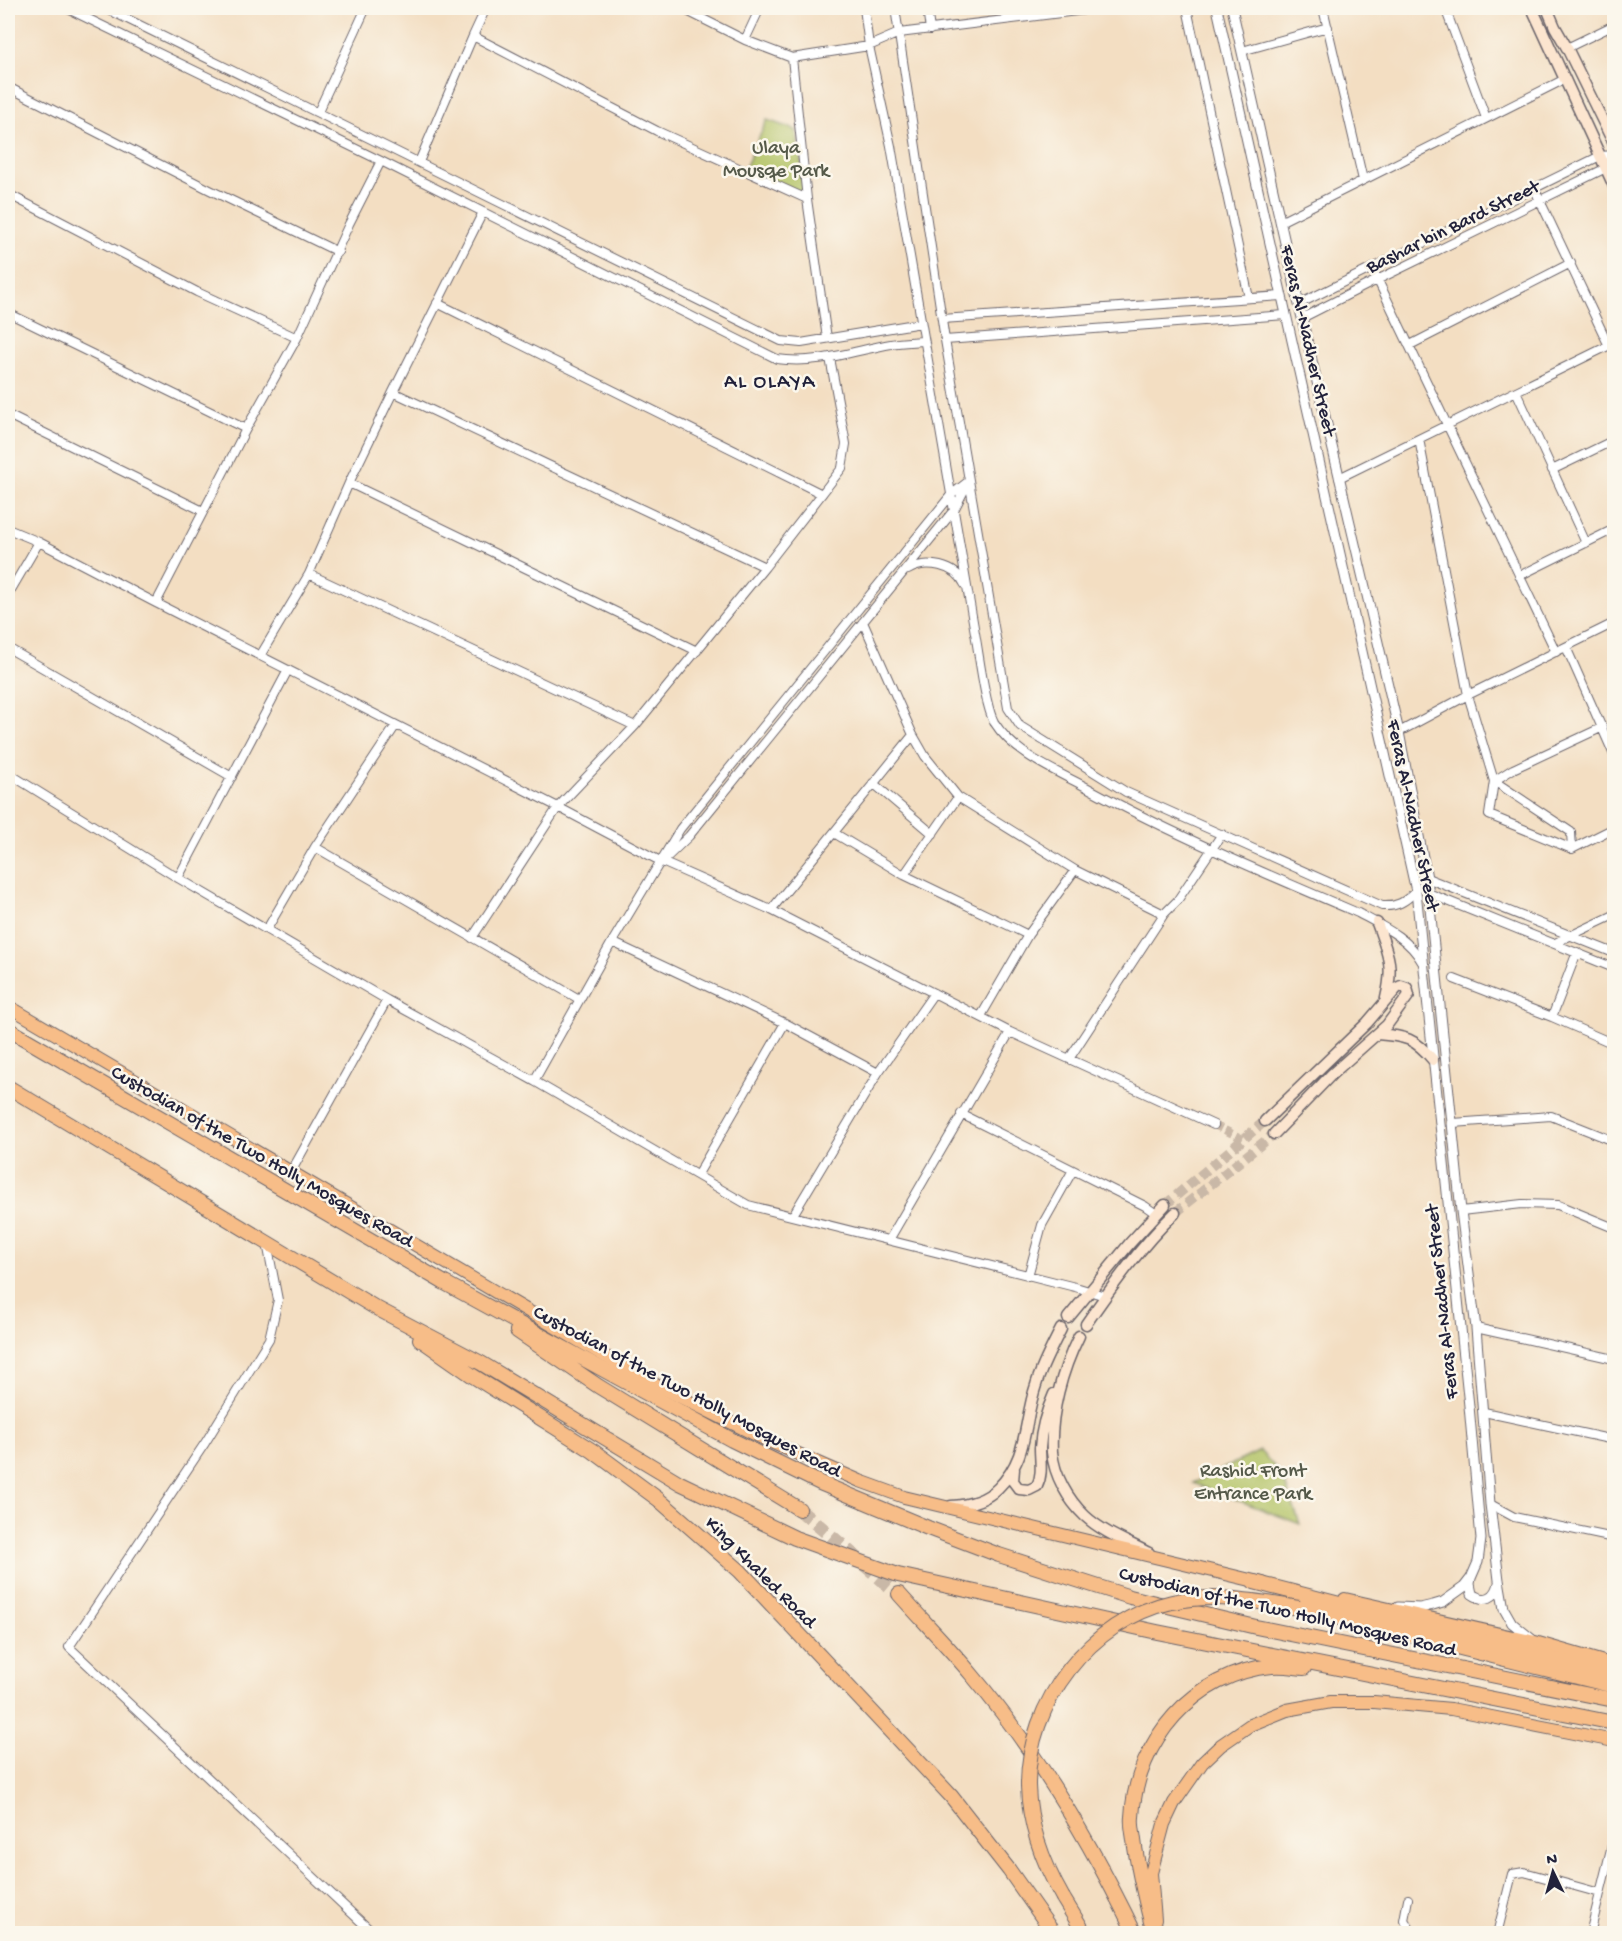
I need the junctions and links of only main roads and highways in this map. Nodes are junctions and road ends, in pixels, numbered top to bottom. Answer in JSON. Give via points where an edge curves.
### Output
{"nodes":[{"id":1,"x":1532,"y":8,"type":"edge"},
{"id":2,"x":1547,"y":8,"type":"edge"},
{"id":3,"x":1614,"y":144,"type":"edge"},
{"id":4,"x":1614,"y":186,"type":"edge"},
{"id":5,"x":1377,"y":923,"type":"road end"},
{"id":6,"x":1386,"y":999,"type":"junction"},
{"id":7,"x":8,"y":1006,"type":"edge"},
{"id":8,"x":8,"y":1029,"type":"edge"},
{"id":9,"x":1377,"y":1034,"type":"junction"},
{"id":10,"x":1433,"y":1060,"type":"road end"},
{"id":11,"x":8,"y":1087,"type":"edge"},
{"id":12,"x":1265,"y":1120,"type":"tunnel mouth"},
{"id":13,"x":1274,"y":1134,"type":"tunnel mouth"},
{"id":14,"x":1165,"y":1205,"type":"tunnel mouth"},
{"id":15,"x":1175,"y":1213,"type":"tunnel mouth"},
{"id":16,"x":443,"y":1282,"type":"junction"},
{"id":17,"x":376,"y":1308,"type":"junction"},
{"id":18,"x":1068,"y":1318,"type":"dead end"},
{"id":19,"x":1086,"y":1324,"type":"dead end"},
{"id":20,"x":1061,"y":1329,"type":"dead end"},
{"id":21,"x":1079,"y":1336,"type":"dead end"},
{"id":22,"x":1062,"y":1378,"type":"junction"},
{"id":23,"x":1014,"y":1468,"type":"junction"},
{"id":24,"x":942,"y":1506,"type":"junction"},
{"id":25,"x":799,"y":1509,"type":"tunnel mouth"},
{"id":26,"x":1157,"y":1557,"type":"junction"},
{"id":27,"x":1254,"y":1582,"type":"junction"},
{"id":28,"x":898,"y":1594,"type":"tunnel mouth"},
{"id":29,"x":1614,"y":1665,"type":"edge"},
{"id":30,"x":1614,"y":1675,"type":"edge"},
{"id":31,"x":1388,"y":1678,"type":"junction"},
{"id":32,"x":1614,"y":1686,"type":"edge"},
{"id":33,"x":1614,"y":1700,"type":"edge"},
{"id":34,"x":1614,"y":1723,"type":"edge"},
{"id":35,"x":1614,"y":1742,"type":"edge"},
{"id":36,"x":1054,"y":1934,"type":"edge"},
{"id":37,"x":1085,"y":1934,"type":"edge"},
{"id":38,"x":1135,"y":1934,"type":"edge"},
{"id":39,"x":1155,"y":1934,"type":"edge"}],
"edges":[{"from":1,"to":4,"type":"main road"},
{"from":2,"to":3,"type":"main road"},
{"from":5,"to":6,"type":"main road","via":[[1390,966]]},
{"from":6,"to":9,"type":"main road","via":[[1401,986],[1409,990],[1410,995],[1399,1011]]},
{"from":6,"to":12,"type":"main road","via":[[1367,1023]]},
{"from":7,"to":24,"type":"main road","via":[[644,1379],[764,1439],[860,1481]]},
{"from":8,"to":16,"type":"highway","name":"Custodian of the Two Holly Mosques Road"},
{"from":9,"to":10,"type":"main road","via":[[1405,1036],[1423,1047]]},
{"from":9,"to":13,"type":"main road"},
{"from":11,"to":17,"type":"highway"},
{"from":14,"to":18,"type":"main road"},
{"from":15,"to":19,"type":"main road"},
{"from":16,"to":25,"type":"highway","via":[[598,1386]]},
{"from":16,"to":33,"type":"highway","name":"Custodian of the Two Holly Mosques Road","via":[[810,1478],[999,1555],[1130,1597],[1256,1627]]},
{"from":17,"to":31,"type":"highway","via":[[482,1363],[680,1483],[795,1538],[898,1575]]},
{"from":17,"to":36,"type":"highway","name":"King Khaled Road","via":[[473,1376],[593,1451],[658,1498],[740,1571],[951,1796]]},
{"from":20,"to":23,"type":"main road","via":[[1036,1384]]},
{"from":21,"to":22,"type":"main road"},
{"from":22,"to":23,"type":"main road","via":[[1045,1413],[1037,1486],[1024,1491],[1015,1486]]},
{"from":22,"to":26,"type":"main road","via":[[1052,1451],[1066,1492],[1085,1517]]},
{"from":23,"to":24,"type":"main road","via":[[993,1492],[978,1502]]},
{"from":24,"to":26,"type":"main road"},
{"from":26,"to":27,"type":"main road"},
{"from":27,"to":29,"type":"main road","via":[[1381,1606]]},
{"from":27,"to":30,"type":"highway"},
{"from":28,"to":38,"type":"highway","via":[[973,1675],[1014,1729],[1063,1801]]},
{"from":31,"to":34,"type":"highway"},
{"from":31,"to":39,"type":"highway","via":[[1273,1666],[1244,1672],[1200,1693],[1165,1725],[1138,1777],[1131,1819],[1142,1891]]},
{"from":32,"to":37,"type":"highway","bridge":true,"via":[[1299,1608],[1240,1598],[1193,1598],[1139,1614],[1101,1637],[1071,1667],[1039,1723],[1032,1753],[1028,1787],[1041,1856]]},
{"from":35,"to":39,"type":"main road","via":[[1451,1709],[1364,1702],[1331,1702],[1287,1710],[1250,1725],[1202,1763],[1174,1803],[1160,1835],[1151,1873]]}]}
